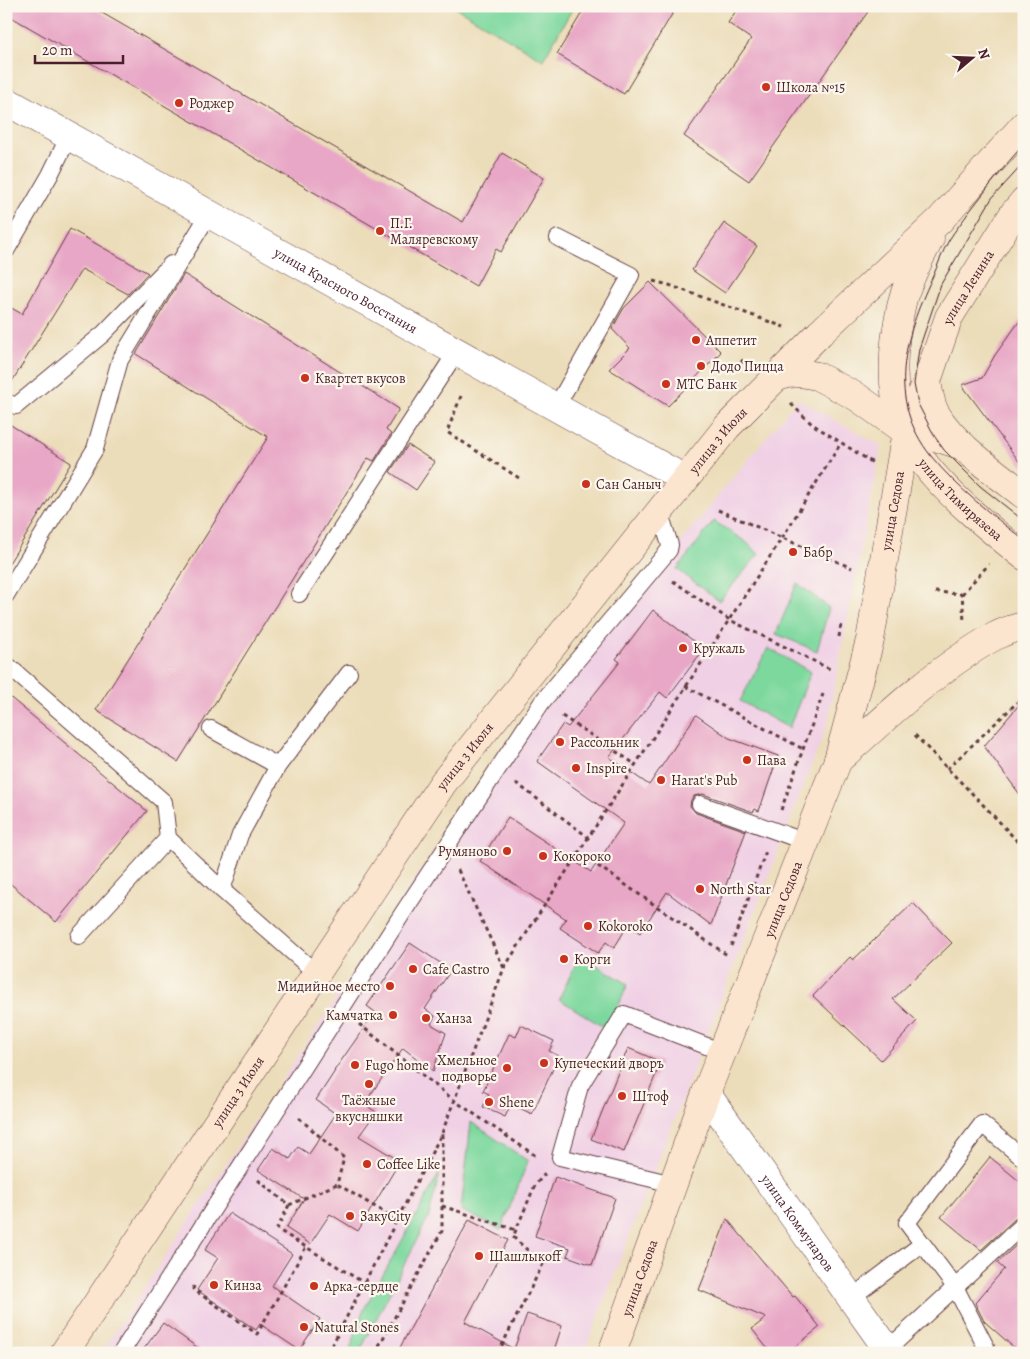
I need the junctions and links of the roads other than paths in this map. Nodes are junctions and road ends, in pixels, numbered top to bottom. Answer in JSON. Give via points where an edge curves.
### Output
{"nodes":[{"id":1,"x":6,"y":101,"type":"edge"},
{"id":2,"x":1024,"y":125,"type":"edge"},
{"id":3,"x":69,"y":136,"type":"junction"},
{"id":4,"x":1024,"y":202,"type":"edge"},
{"id":5,"x":209,"y":214,"type":"junction"},
{"id":6,"x":940,"y":220,"type":"junction"},
{"id":7,"x":558,"y":238,"type":"dead end"},
{"id":8,"x":192,"y":242,"type":"junction"},
{"id":9,"x":6,"y":251,"type":"edge"},
{"id":10,"x":456,"y":351,"type":"junction"},
{"id":11,"x":777,"y":377,"type":"junction"},
{"id":12,"x":927,"y":381,"type":"junction"},
{"id":13,"x":6,"y":402,"type":"edge"},
{"id":14,"x":556,"y":407,"type":"junction"},
{"id":15,"x":906,"y":432,"type":"junction"},
{"id":16,"x":964,"y":446,"type":"junction"},
{"id":17,"x":685,"y":478,"type":"junction"},
{"id":18,"x":1024,"y":495,"type":"edge"},
{"id":19,"x":660,"y":510,"type":"junction"},
{"id":20,"x":1024,"y":556,"type":"edge"},
{"id":21,"x":299,"y":594,"type":"dead end"},
{"id":22,"x":6,"y":596,"type":"edge"},
{"id":23,"x":1024,"y":626,"type":"edge"},
{"id":24,"x":6,"y":664,"type":"edge"},
{"id":25,"x":349,"y":673,"type":"dead end"},
{"id":26,"x":211,"y":728,"type":"dead end"},
{"id":27,"x":838,"y":760,"type":"junction"},
{"id":28,"x":278,"y":766,"type":"junction"},
{"id":29,"x":700,"y":804,"type":"dead end"},
{"id":30,"x":168,"y":838,"type":"junction"},
{"id":31,"x":806,"y":842,"type":"junction"},
{"id":32,"x":222,"y":890,"type":"junction"},
{"id":33,"x":79,"y":936,"type":"dead end"},
{"id":34,"x":316,"y":973,"type":"junction"},
{"id":35,"x":722,"y":1052,"type":"junction"},
{"id":36,"x":706,"y":1093,"type":"junction"},
{"id":37,"x":1024,"y":1159,"type":"edge"},
{"id":38,"x":673,"y":1184,"type":"junction"},
{"id":39,"x":1024,"y":1224,"type":"edge"},
{"id":40,"x":922,"y":1244,"type":"junction"},
{"id":41,"x":955,"y":1287,"type":"junction"},
{"id":42,"x":851,"y":1298,"type":"junction"},
{"id":43,"x":986,"y":1347,"type":"dead end"},
{"id":44,"x":889,"y":1351,"type":"edge"},
{"id":45,"x":64,"y":1353,"type":"edge"},
{"id":46,"x":121,"y":1353,"type":"edge"},
{"id":47,"x":612,"y":1353,"type":"edge"}],
"edges":[{"from":1,"to":3,"type":"street","name":"улица Красного Восстания"},
{"from":2,"to":6,"type":"main road"},
{"from":3,"to":5,"type":"street","name":"улица Красного Восстания"},
{"from":3,"to":9,"type":"lane"},
{"from":4,"to":12,"type":"main road","name":"улица Ленина","via":[[949,317]]},
{"from":5,"to":8,"type":"lane"},
{"from":5,"to":10,"type":"street","name":"улица Красного Восстания"},
{"from":6,"to":11,"type":"main road","name":"улица 3 Июля"},
{"from":6,"to":15,"type":"main road","name":"улица Тимирязева","via":[[914,269],[904,296],[896,337],[892,376],[895,402]]},
{"from":7,"to":14,"type":"lane","via":[[631,275]]},
{"from":8,"to":13,"type":"lane","via":[[103,334],[16,406]]},
{"from":8,"to":22,"type":"lane","via":[[120,360],[95,448]]},
{"from":10,"to":14,"type":"street","name":"улица Красного Восстания"},
{"from":10,"to":21,"type":"lane"},
{"from":11,"to":15,"type":"main road","via":[[801,373],[817,376],[857,397]]},
{"from":11,"to":17,"type":"main road","name":"улица 3 Июля","via":[[727,427]]},
{"from":12,"to":15,"type":"main road","name":"улица Ленина"},
{"from":12,"to":16,"type":"main road","via":[[935,413]]},
{"from":14,"to":17,"type":"street","name":"улица Красного Восстания"},
{"from":15,"to":16,"type":"main road"},
{"from":15,"to":20,"type":"main road","name":"улица Тимирязева","via":[[923,462],[943,486]]},
{"from":15,"to":27,"type":"main road","name":"улица Седова","via":[[870,640]]},
{"from":16,"to":18,"type":"main road"},
{"from":17,"to":19,"type":"main road","name":"улица 3 Июля"},
{"from":19,"to":34,"type":"main road","name":"улица 3 Июля","via":[[442,783]]},
{"from":19,"to":46,"type":"lane","via":[[669,550],[542,702]]},
{"from":23,"to":27,"type":"main road","via":[[994,636],[954,662],[915,691]]},
{"from":24,"to":30,"type":"lane","via":[[164,802]]},
{"from":25,"to":28,"type":"lane"},
{"from":26,"to":28,"type":"lane"},
{"from":27,"to":31,"type":"main road","name":"улица Седова"},
{"from":28,"to":32,"type":"lane","via":[[240,836]]},
{"from":29,"to":31,"type":"lane"},
{"from":30,"to":32,"type":"lane"},
{"from":30,"to":33,"type":"lane"},
{"from":31,"to":35,"type":"main road","name":"улица Седова"},
{"from":32,"to":34,"type":"lane"},
{"from":34,"to":45,"type":"main road","name":"улица 3 Июля"},
{"from":35,"to":36,"type":"main road","name":"улица Седова"},
{"from":35,"to":38,"type":"lane","via":[[624,1014],[580,1086],[556,1162]]},
{"from":36,"to":38,"type":"main road","name":"улица Седова"},
{"from":36,"to":42,"type":"street","name":"улица Коммунаров"},
{"from":37,"to":40,"type":"lane","via":[[982,1124],[906,1223]]},
{"from":38,"to":47,"type":"main road","name":"улица Седова"},
{"from":39,"to":41,"type":"lane"},
{"from":40,"to":41,"type":"lane"},
{"from":40,"to":42,"type":"lane"},
{"from":41,"to":43,"type":"lane"},
{"from":41,"to":44,"type":"lane"},
{"from":42,"to":44,"type":"street","name":"улица Коммунаров"}]}
